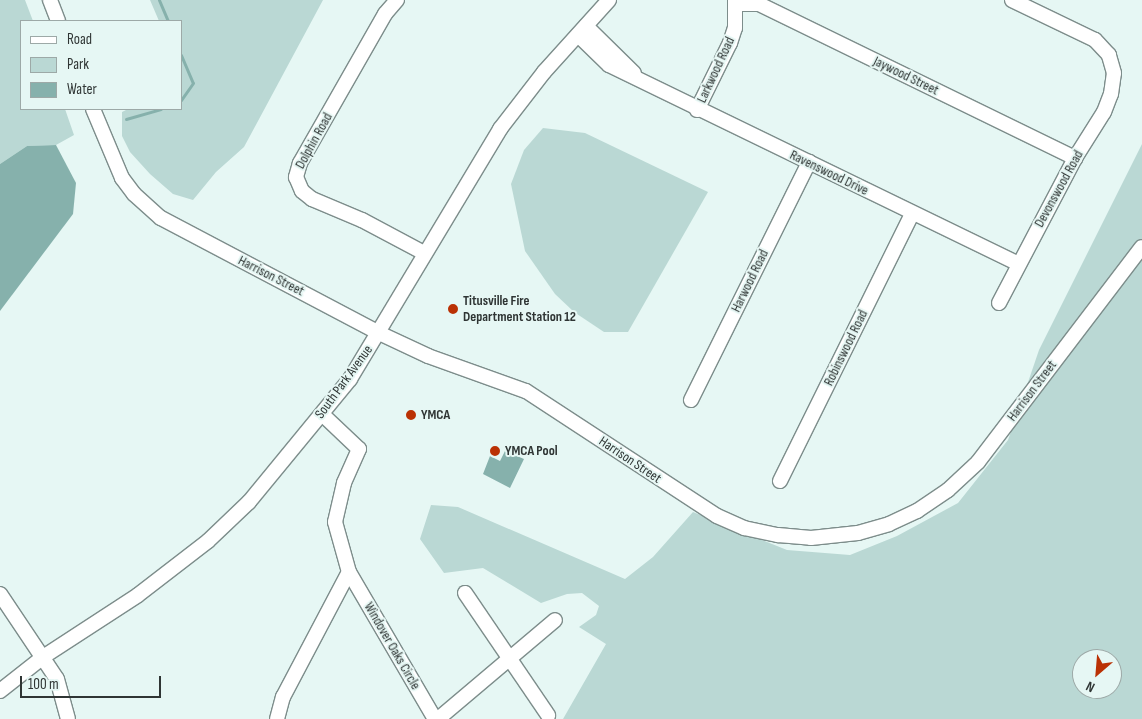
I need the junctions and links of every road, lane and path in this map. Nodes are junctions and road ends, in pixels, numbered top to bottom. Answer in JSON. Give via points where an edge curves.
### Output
{"nodes":[{"id":1,"x":50,"y":0,"type":"edge"},
{"id":2,"x":397,"y":0,"type":"edge"},
{"id":3,"x":609,"y":0,"type":"edge"},
{"id":4,"x":1012,"y":0,"type":"edge"},
{"id":5,"x":735,"y":2,"type":"edge"},
{"id":6,"x":58,"y":20,"type":"edge"},
{"id":7,"x":582,"y":31,"type":"junction"},
{"id":8,"x":93,"y":110,"type":"edge"},
{"id":9,"x":697,"y":110,"type":"junction"},
{"id":10,"x":1075,"y":158,"type":"junction"},
{"id":11,"x":808,"y":162,"type":"junction"},
{"id":12,"x":912,"y":214,"type":"junction"},
{"id":13,"x":1142,"y":247,"type":"edge"},
{"id":14,"x":424,"y":253,"type":"junction"},
{"id":15,"x":1018,"y":264,"type":"junction"},
{"id":16,"x":999,"y":303,"type":"dead end"},
{"id":17,"x":379,"y":334,"type":"junction"},
{"id":18,"x":691,"y":400,"type":"dead end"},
{"id":19,"x":322,"y":414,"type":"junction"},
{"id":20,"x":780,"y":481,"type":"dead end"},
{"id":21,"x":349,"y":572,"type":"junction"},
{"id":22,"x":465,"y":593,"type":"dead end"},
{"id":23,"x":0,"y":594,"type":"edge"},
{"id":24,"x":555,"y":620,"type":"dead end"},
{"id":25,"x":43,"y":656,"type":"junction"},
{"id":26,"x":509,"y":656,"type":"junction"},
{"id":27,"x":0,"y":691,"type":"edge"},
{"id":28,"x":548,"y":715,"type":"dead end"},
{"id":29,"x":68,"y":719,"type":"edge"},
{"id":30,"x":277,"y":719,"type":"edge"},
{"id":31,"x":436,"y":719,"type":"edge"}],
"edges":[{"from":1,"to":6,"type":"street"},
{"from":2,"to":14,"type":"street","name":"Dolphin Road","via":[[385,14],[300,163],[296,178],[302,191],[312,199],[362,220]]},
{"from":3,"to":7,"type":"street","name":"South Park Avenue"},
{"from":4,"to":10,"type":"street","name":"Devonswood Road","via":[[1095,40],[1109,55],[1114,73],[1111,94],[1104,112]]},
{"from":5,"to":9,"type":"street","name":"Larkwood Road","via":[[735,28],[730,43]]},
{"from":5,"to":10,"type":"street","name":"Jaywood Street","via":[[759,4]]},
{"from":7,"to":9,"type":"street","name":"Ravenswood Drive","via":[[640,79]]},
{"from":7,"to":14,"type":"street","name":"South Park Avenue","via":[[500,129]]},
{"from":8,"to":17,"type":"street","name":"Harrison Street","via":[[122,178],[134,194],[161,218]]},
{"from":9,"to":11,"type":"street","name":"Ravenswood Drive"},
{"from":10,"to":15,"type":"street","name":"Devonswood Road"},
{"from":11,"to":12,"type":"street","name":"Ravenswood Drive"},
{"from":11,"to":18,"type":"street","name":"Harwood Road"},
{"from":12,"to":15,"type":"street","name":"Ravenswood Drive"},
{"from":12,"to":20,"type":"street","name":"Robinswood Road"},
{"from":13,"to":17,"type":"street","name":"Harrison Street","via":[[978,462],[917,511],[889,524],[848,534],[811,538],[744,528],[686,498],[526,391],[428,356]]},
{"from":14,"to":17,"type":"street","name":"South Park Avenue"},
{"from":15,"to":16,"type":"street","name":"Devonswood Road"},
{"from":17,"to":19,"type":"street","name":"South Park Avenue"},
{"from":19,"to":21,"type":"street","name":"Windover Oaks Circle","via":[[359,449],[344,483],[335,522]]},
{"from":19,"to":25,"type":"street","name":"South Park Avenue","via":[[249,502],[208,540],[138,595]]},
{"from":21,"to":30,"type":"street","via":[[283,697]]},
{"from":21,"to":31,"type":"street","name":"Windover Oaks Circle"},
{"from":22,"to":26,"type":"street"},
{"from":23,"to":25,"type":"street"},
{"from":24,"to":26,"type":"street"},
{"from":25,"to":27,"type":"street","name":"South Park Avenue"},
{"from":25,"to":29,"type":"street","via":[[62,691]]},
{"from":26,"to":28,"type":"street"},
{"from":26,"to":31,"type":"street"}]}
